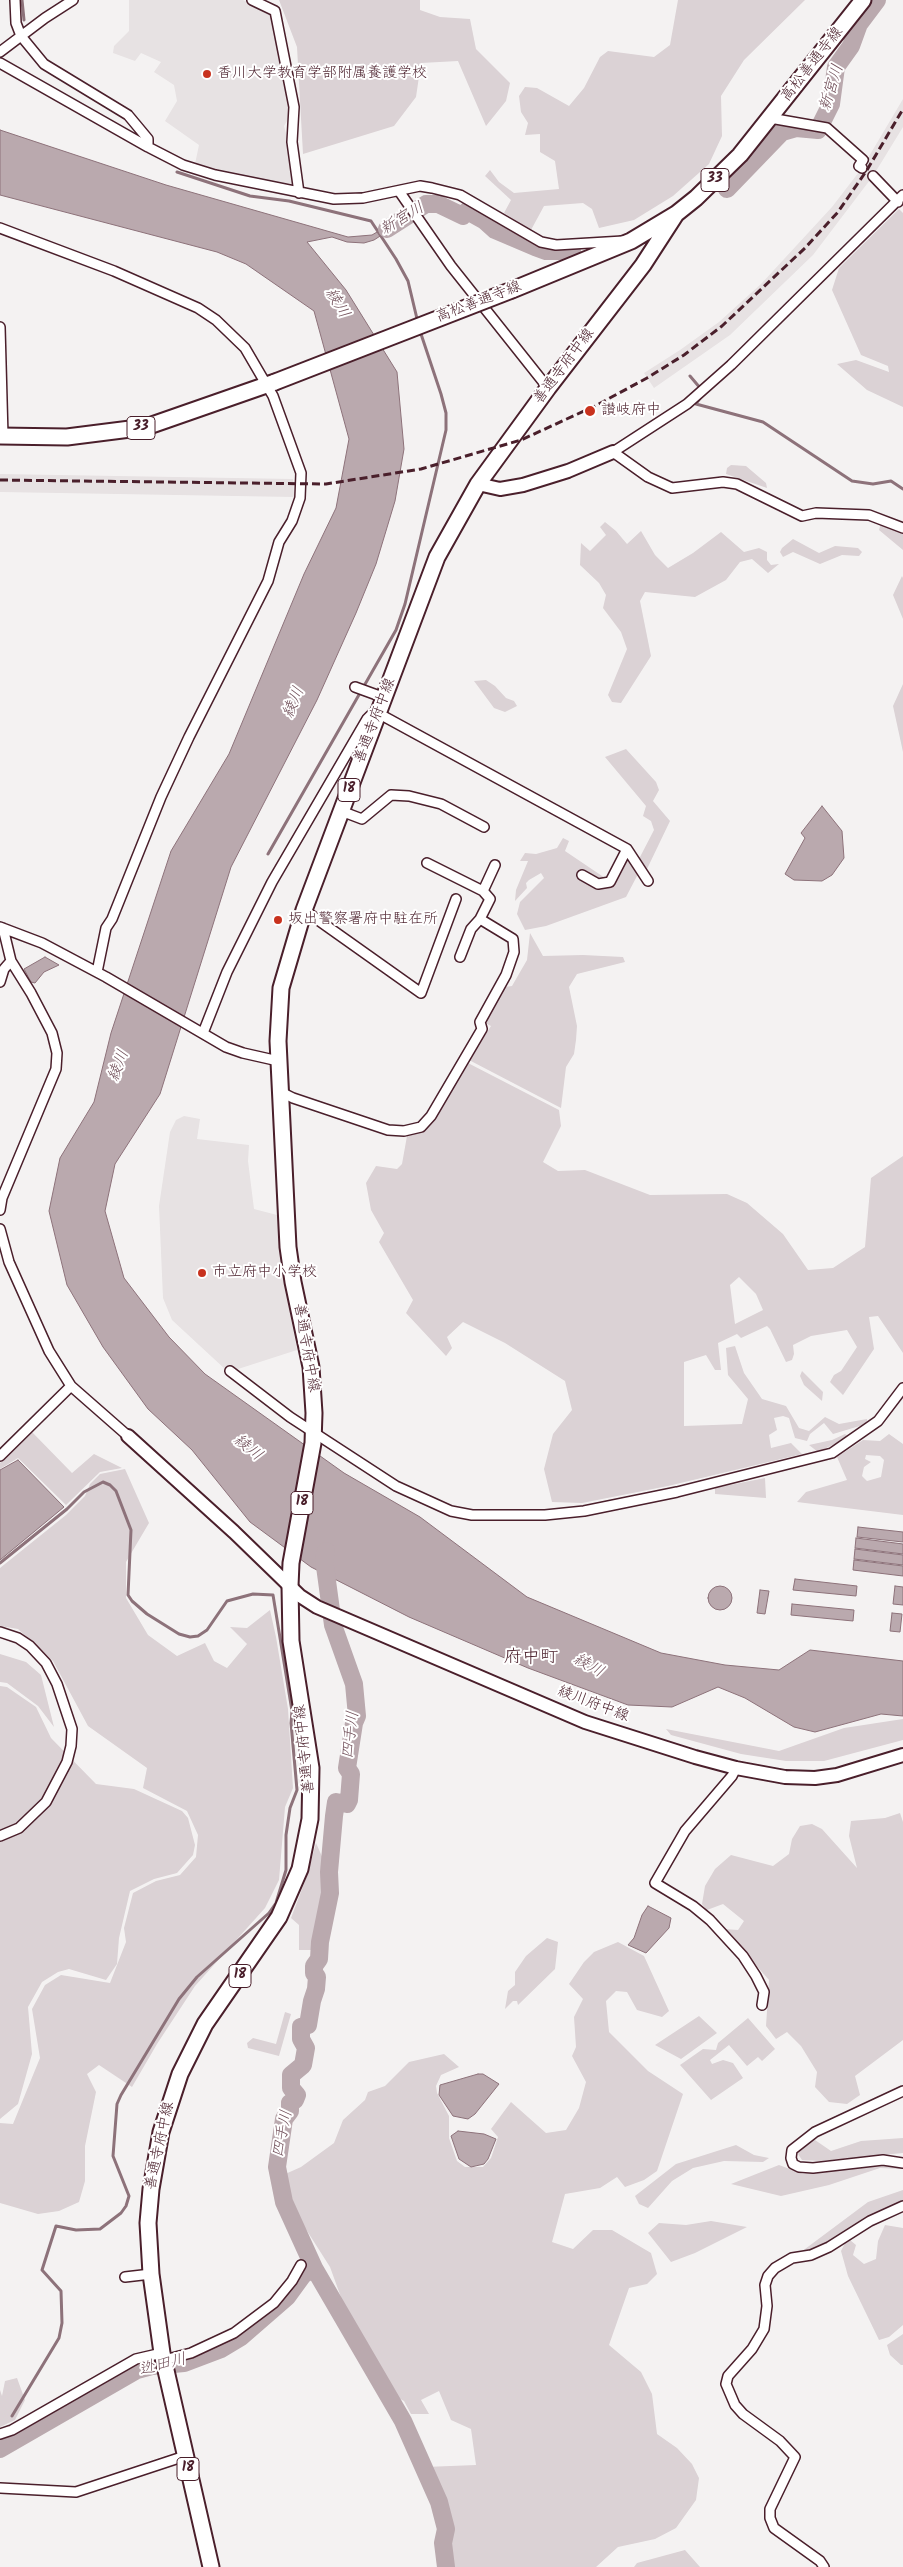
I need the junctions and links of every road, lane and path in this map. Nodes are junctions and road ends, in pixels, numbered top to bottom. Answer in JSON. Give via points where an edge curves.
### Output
{"nodes":[{"id":1,"x":15,"y":0,"type":"edge"},
{"id":2,"x":74,"y":0,"type":"edge"},
{"id":3,"x":252,"y":0,"type":"edge"},
{"id":4,"x":863,"y":0,"type":"edge"},
{"id":5,"x":21,"y":36,"type":"junction"},
{"id":6,"x":0,"y":52,"type":"edge"},
{"id":7,"x":0,"y":62,"type":"edge"},
{"id":8,"x":770,"y":118,"type":"junction"},
{"id":9,"x":148,"y":147,"type":"junction"},
{"id":10,"x":862,"y":168,"type":"dead end"},
{"id":11,"x":873,"y":176,"type":"dead end"},
{"id":12,"x":399,"y":191,"type":"junction"},
{"id":13,"x":299,"y":192,"type":"junction"},
{"id":14,"x":901,"y":199,"type":"edge"},
{"id":15,"x":676,"y":214,"type":"junction"},
{"id":16,"x":0,"y":228,"type":"edge"},
{"id":17,"x":631,"y":241,"type":"junction"},
{"id":18,"x":647,"y":259,"type":"junction"},
{"id":19,"x":0,"y":327,"type":"edge"},
{"id":20,"x":271,"y":383,"type":"junction"},
{"id":21,"x":548,"y":388,"type":"junction"},
{"id":22,"x":2,"y":436,"type":"edge"},
{"id":23,"x":613,"y":452,"type":"junction"},
{"id":24,"x":478,"y":484,"type":"junction"},
{"id":25,"x":903,"y":528,"type":"edge"},
{"id":26,"x":361,"y":689,"type":"dead end"},
{"id":27,"x":386,"y":698,"type":"junction"},
{"id":28,"x":380,"y":714,"type":"junction"},
{"id":29,"x":341,"y":811,"type":"junction"},
{"id":30,"x":484,"y":827,"type":"dead end"},
{"id":31,"x":628,"y":848,"type":"junction"},
{"id":32,"x":427,"y":863,"type":"dead end"},
{"id":33,"x":495,"y":865,"type":"dead end"},
{"id":34,"x":582,"y":875,"type":"dead end"},
{"id":35,"x":648,"y":881,"type":"dead end"},
{"id":36,"x":483,"y":891,"type":"junction"},
{"id":37,"x":456,"y":899,"type":"dead end"},
{"id":38,"x":304,"y":910,"type":"junction"},
{"id":39,"x":480,"y":919,"type":"junction"},
{"id":40,"x":1,"y":927,"type":"edge"},
{"id":41,"x":460,"y":957,"type":"dead end"},
{"id":42,"x":11,"y":961,"type":"junction"},
{"id":43,"x":96,"y":972,"type":"junction"},
{"id":44,"x":0,"y":982,"type":"edge"},
{"id":45,"x":201,"y":1032,"type":"junction"},
{"id":46,"x":279,"y":1059,"type":"junction"},
{"id":47,"x":281,"y":1092,"type":"junction"},
{"id":48,"x":0,"y":1210,"type":"edge"},
{"id":49,"x":0,"y":1229,"type":"edge"},
{"id":50,"x":230,"y":1371,"type":"dead end"},
{"id":51,"x":71,"y":1386,"type":"junction"},
{"id":52,"x":903,"y":1388,"type":"edge"},
{"id":53,"x":128,"y":1436,"type":"joint"},
{"id":54,"x":314,"y":1437,"type":"junction"},
{"id":55,"x":0,"y":1456,"type":"edge"},
{"id":56,"x":290,"y":1586,"type":"junction"},
{"id":57,"x":0,"y":1632,"type":"edge"},
{"id":58,"x":903,"y":1755,"type":"edge"},
{"id":59,"x":736,"y":1768,"type":"junction"},
{"id":60,"x":0,"y":1836,"type":"edge"},
{"id":61,"x":762,"y":2005,"type":"dead end"},
{"id":62,"x":903,"y":2091,"type":"edge"},
{"id":63,"x":903,"y":2163,"type":"edge"},
{"id":64,"x":903,"y":2206,"type":"edge"},
{"id":65,"x":300,"y":2265,"type":"dead end"},
{"id":66,"x":151,"y":2274,"type":"junction"},
{"id":67,"x":125,"y":2277,"type":"dead end"},
{"id":68,"x":164,"y":2361,"type":"junction"},
{"id":69,"x":0,"y":2434,"type":"edge"},
{"id":70,"x":185,"y":2456,"type":"junction"},
{"id":71,"x":0,"y":2488,"type":"edge"},
{"id":72,"x":211,"y":2567,"type":"edge"},
{"id":73,"x":824,"y":2567,"type":"edge"}],
"edges":[{"from":1,"to":5,"type":"street","via":[[16,23]]},
{"from":2,"to":5,"type":"street"},
{"from":3,"to":13,"type":"street","via":[[276,11],[294,107],[292,142]]},
{"from":4,"to":8,"type":"main road","name":"高松善通寺線","number":"33"},
{"from":5,"to":6,"type":"street"},
{"from":5,"to":9,"type":"street","via":[[44,64],[128,115],[148,139]]},
{"from":7,"to":9,"type":"street"},
{"from":8,"to":10,"type":"street","via":[[828,128],[862,160],[859,166]]},
{"from":8,"to":15,"type":"main road","name":"高松善通寺線","number":"33","via":[[721,175]]},
{"from":9,"to":13,"type":"street","via":[[183,165],[245,182]]},
{"from":11,"to":14,"type":"street"},
{"from":12,"to":13,"type":"street","via":[[363,198],[334,199]]},
{"from":12,"to":17,"type":"street","via":[[420,186],[460,195],[541,242],[556,245]]},
{"from":12,"to":21,"type":"street","via":[[451,266]]},
{"from":14,"to":23,"type":"street","via":[[772,327],[702,391],[660,423]]},
{"from":15,"to":17,"type":"main road","name":"高松善通寺線","number":"33"},
{"from":15,"to":18,"type":"main road","name":"善通寺府中線","number":"18"},
{"from":16,"to":20,"type":"street","via":[[114,271],[198,308],[216,320],[245,348]]},
{"from":17,"to":18,"type":"main road","via":[[645,250]]},
{"from":17,"to":20,"type":"main road","name":"高松善通寺線","number":"33","bridge":true},
{"from":18,"to":21,"type":"main road","name":"善通寺府中線","number":"18"},
{"from":19,"to":22,"type":"street"},
{"from":20,"to":22,"type":"main road","name":"高松善通寺線","number":"33","via":[[146,427],[67,437]]},
{"from":20,"to":43,"type":"street","via":[[301,474],[300,498],[292,522],[280,542],[268,581],[161,797],[106,928]]},
{"from":21,"to":24,"type":"main road","name":"善通寺府中線","number":"18"},
{"from":23,"to":24,"type":"main road","via":[[523,486],[500,489]]},
{"from":23,"to":25,"type":"street","via":[[648,477],[672,488],[723,482],[737,484],[802,516],[816,513],[868,515]]},
{"from":24,"to":27,"type":"main road","name":"善通寺府中線","number":"18","via":[[437,558]]},
{"from":26,"to":27,"type":"street"},
{"from":27,"to":28,"type":"main road","name":"善通寺府中線","number":"18"},
{"from":28,"to":29,"type":"main road","name":"善通寺府中線","number":"18"},
{"from":28,"to":31,"type":"street"},
{"from":28,"to":45,"type":"street","via":[[373,713],[367,719],[272,882]]},
{"from":29,"to":30,"type":"street","via":[[362,818],[390,796],[399,795],[429,800]]},
{"from":29,"to":38,"type":"main road","name":"善通寺府中線","number":"18"},
{"from":31,"to":34,"type":"street","via":[[610,882],[598,884]]},
{"from":31,"to":35,"type":"street"},
{"from":32,"to":36,"type":"street"},
{"from":33,"to":36,"type":"street"},
{"from":36,"to":39,"type":"street","via":[[490,900]]},
{"from":37,"to":38,"type":"street","via":[[421,993]]},
{"from":38,"to":46,"type":"main road","name":"善通寺府中線","number":"18","via":[[281,988]]},
{"from":39,"to":41,"type":"street","via":[[471,929]]},
{"from":39,"to":47,"type":"street","via":[[513,939],[514,952],[506,975],[480,1022],[482,1029],[431,1116],[421,1127],[388,1130]]},
{"from":40,"to":42,"type":"street"},
{"from":40,"to":43,"type":"street","via":[[42,943]]},
{"from":42,"to":44,"type":"street","via":[[4,968]]},
{"from":42,"to":48,"type":"street","via":[[48,1025],[57,1053],[56,1069],[2,1198]]},
{"from":43,"to":45,"type":"street"},
{"from":45,"to":46,"type":"street","via":[[243,1053]]},
{"from":46,"to":47,"type":"main road","name":"善通寺府中線","number":"18"},
{"from":47,"to":54,"type":"main road","name":"善通寺府中線","number":"18","via":[[288,1247],[311,1367]]},
{"from":49,"to":51,"type":"street","via":[[9,1262],[49,1351]]},
{"from":50,"to":54,"type":"street"},
{"from":51,"to":53,"type":"street"},
{"from":51,"to":55,"type":"street"},
{"from":52,"to":54,"type":"street","via":[[878,1422],[832,1453],[677,1492],[545,1515],[472,1515],[451,1511],[396,1486]]},
{"from":53,"to":56,"type":"main road","name":"綾川府中線"},
{"from":54,"to":56,"type":"main road","name":"善通寺府中線","number":"18","via":[[291,1563]]},
{"from":56,"to":59,"type":"main road","name":"綾川府中線","via":[[325,1611],[585,1722]]},
{"from":56,"to":66,"type":"main road","name":"善通寺府中線","number":"18","via":[[291,1641],[311,1768],[310,1819],[305,1852],[295,1885],[280,1917],[205,2024],[169,2104],[151,2188],[148,2223]]},
{"from":57,"to":60,"type":"street","via":[[30,1646],[46,1663],[57,1684],[72,1729],[66,1762],[46,1802],[19,1828]]},
{"from":58,"to":59,"type":"main road","name":"綾川府中線","via":[[837,1775],[815,1778],[785,1777]]},
{"from":59,"to":61,"type":"street","via":[[685,1831],[655,1883],[704,1915],[743,1956],[764,1992]]},
{"from":62,"to":63,"type":"street","via":[[814,2132],[792,2150],[791,2158],[799,2167],[813,2168],[883,2160]]},
{"from":64,"to":73,"type":"street","via":[[870,2221],[829,2247],[811,2255],[792,2258],[775,2268],[766,2285],[764,2329],[752,2349],[728,2376],[726,2384],[735,2405],[743,2414],[795,2456],[770,2509],[770,2518],[774,2528]]},
{"from":65,"to":68,"type":"street","via":[[274,2303],[234,2333],[191,2353]]},
{"from":66,"to":67,"type":"street"},
{"from":66,"to":68,"type":"main road","name":"善通寺府中線","number":"18"},
{"from":68,"to":69,"type":"street","via":[[136,2359]]},
{"from":68,"to":70,"type":"main road","name":"善通寺府中線","number":"18"},
{"from":70,"to":71,"type":"street","via":[[76,2492]]},
{"from":70,"to":72,"type":"main road","name":"善通寺府中線","number":"18"}]}
